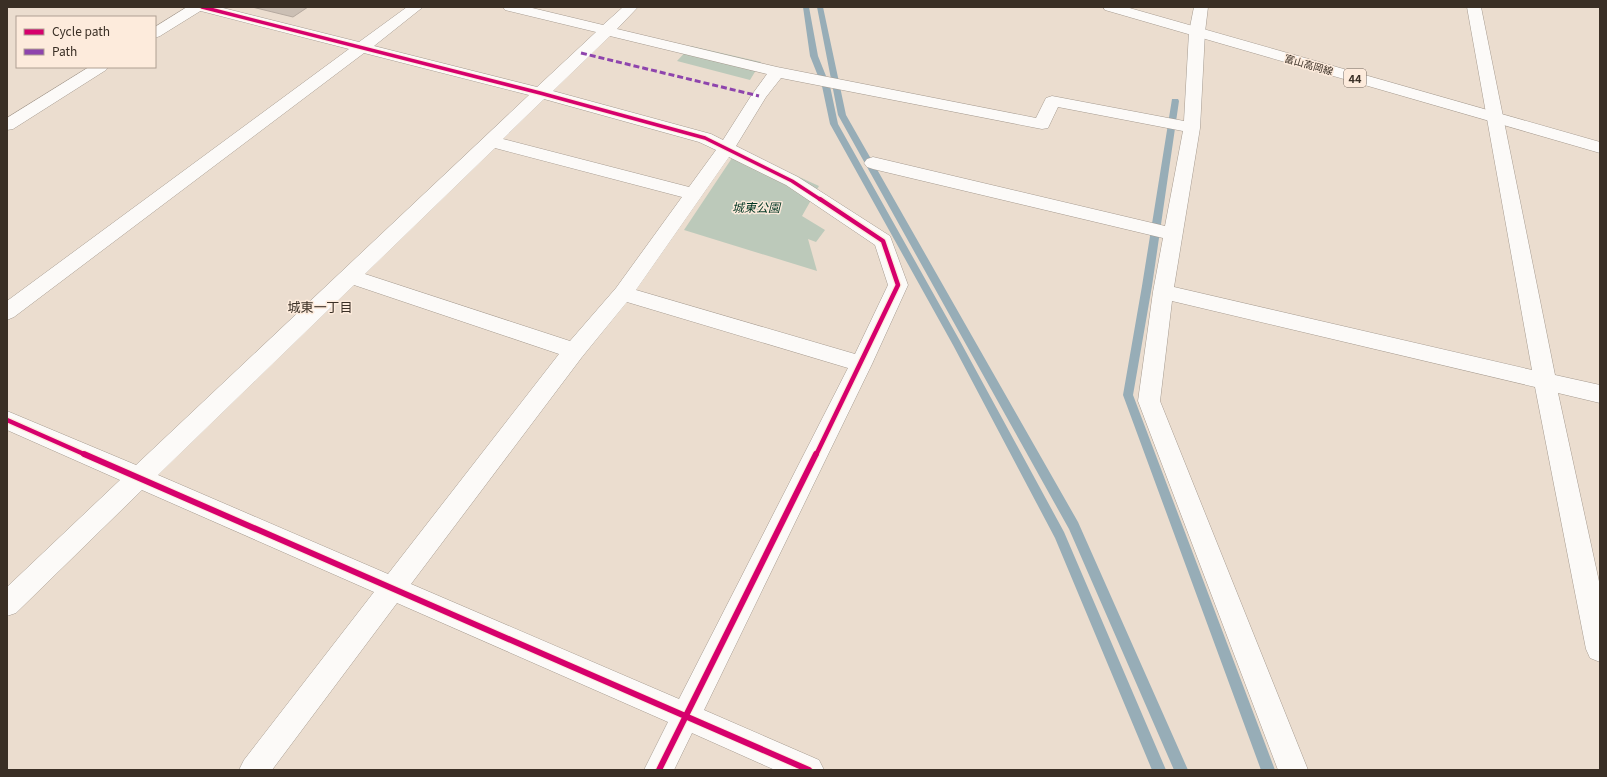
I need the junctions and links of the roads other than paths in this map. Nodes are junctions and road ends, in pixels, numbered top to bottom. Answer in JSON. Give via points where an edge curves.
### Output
{"nodes":[{"id":1,"x":197,"y":7,"type":"edge"},
{"id":2,"x":202,"y":7,"type":"edge"},
{"id":3,"x":416,"y":7,"type":"edge"},
{"id":4,"x":510,"y":7,"type":"edge"},
{"id":5,"x":631,"y":7,"type":"edge"},
{"id":6,"x":1110,"y":7,"type":"edge"},
{"id":7,"x":1201,"y":7,"type":"edge"},
{"id":8,"x":1474,"y":7,"type":"edge"},
{"id":9,"x":607,"y":30,"type":"junction"},
{"id":10,"x":156,"y":32,"type":"edge"},
{"id":11,"x":1197,"y":32,"type":"junction"},
{"id":12,"x":364,"y":47,"type":"junction"},
{"id":13,"x":98,"y":68,"type":"edge"},
{"id":14,"x":777,"y":72,"type":"junction"},
{"id":15,"x":540,"y":93,"type":"junction"},
{"id":16,"x":1495,"y":118,"type":"junction"},
{"id":17,"x":7,"y":124,"type":"edge"},
{"id":18,"x":1179,"y":125,"type":"junction"},
{"id":19,"x":490,"y":141,"type":"junction"},
{"id":20,"x":726,"y":148,"type":"junction"},
{"id":21,"x":1600,"y":148,"type":"edge"},
{"id":22,"x":873,"y":163,"type":"dead end"},
{"id":23,"x":693,"y":194,"type":"junction"},
{"id":24,"x":1173,"y":234,"type":"junction"},
{"id":25,"x":350,"y":276,"type":"junction"},
{"id":26,"x":1163,"y":292,"type":"junction"},
{"id":27,"x":623,"y":293,"type":"junction"},
{"id":28,"x":7,"y":312,"type":"edge"},
{"id":29,"x":574,"y":351,"type":"junction"},
{"id":30,"x":861,"y":364,"type":"junction"},
{"id":31,"x":1545,"y":381,"type":"junction"},
{"id":32,"x":1600,"y":394,"type":"edge"},
{"id":33,"x":7,"y":420,"type":"edge"},
{"id":34,"x":140,"y":476,"type":"junction"},
{"id":35,"x":391,"y":588,"type":"junction"},
{"id":36,"x":7,"y":604,"type":"edge"},
{"id":37,"x":1600,"y":649,"type":"edge"},
{"id":38,"x":686,"y":716,"type":"junction"},
{"id":39,"x":254,"y":770,"type":"edge"},
{"id":40,"x":659,"y":770,"type":"edge"},
{"id":41,"x":809,"y":770,"type":"edge"},
{"id":42,"x":1293,"y":770,"type":"edge"}],
"edges":[{"from":1,"to":10,"type":"street"},
{"from":2,"to":12,"type":"street"},
{"from":3,"to":12,"type":"street"},
{"from":4,"to":9,"type":"street"},
{"from":5,"to":9,"type":"street"},
{"from":6,"to":11,"type":"street","name":"富山高岡線","number":"44"},
{"from":7,"to":11,"type":"street"},
{"from":8,"to":16,"type":"street"},
{"from":9,"to":14,"type":"street"},
{"from":9,"to":15,"type":"street"},
{"from":11,"to":16,"type":"street","name":"富山高岡線","number":"44"},
{"from":11,"to":18,"type":"street"},
{"from":12,"to":15,"type":"street"},
{"from":12,"to":28,"type":"street"},
{"from":13,"to":17,"type":"street"},
{"from":14,"to":18,"type":"street","via":[[1042,124],[1052,101]]},
{"from":14,"to":20,"type":"street"},
{"from":15,"to":19,"type":"street"},
{"from":15,"to":20,"type":"street","via":[[705,138]]},
{"from":16,"to":21,"type":"street","name":"富山高岡線","number":"44"},
{"from":16,"to":31,"type":"street"},
{"from":18,"to":24,"type":"street"},
{"from":19,"to":23,"type":"street"},
{"from":19,"to":25,"type":"street"},
{"from":20,"to":23,"type":"street"},
{"from":20,"to":30,"type":"street","via":[[792,181],[883,241],[898,285]]},
{"from":22,"to":24,"type":"street"},
{"from":23,"to":27,"type":"street"},
{"from":24,"to":26,"type":"street"},
{"from":25,"to":29,"type":"street"},
{"from":25,"to":34,"type":"street"},
{"from":26,"to":31,"type":"street"},
{"from":26,"to":42,"type":"street","via":[[1149,401]]},
{"from":27,"to":29,"type":"street"},
{"from":27,"to":30,"type":"street"},
{"from":29,"to":35,"type":"street"},
{"from":30,"to":38,"type":"street"},
{"from":31,"to":32,"type":"street"},
{"from":31,"to":37,"type":"street"},
{"from":33,"to":34,"type":"street"},
{"from":34,"to":35,"type":"street"},
{"from":34,"to":36,"type":"street"},
{"from":35,"to":38,"type":"street"},
{"from":35,"to":39,"type":"street"},
{"from":38,"to":40,"type":"street"},
{"from":38,"to":41,"type":"street"}]}
